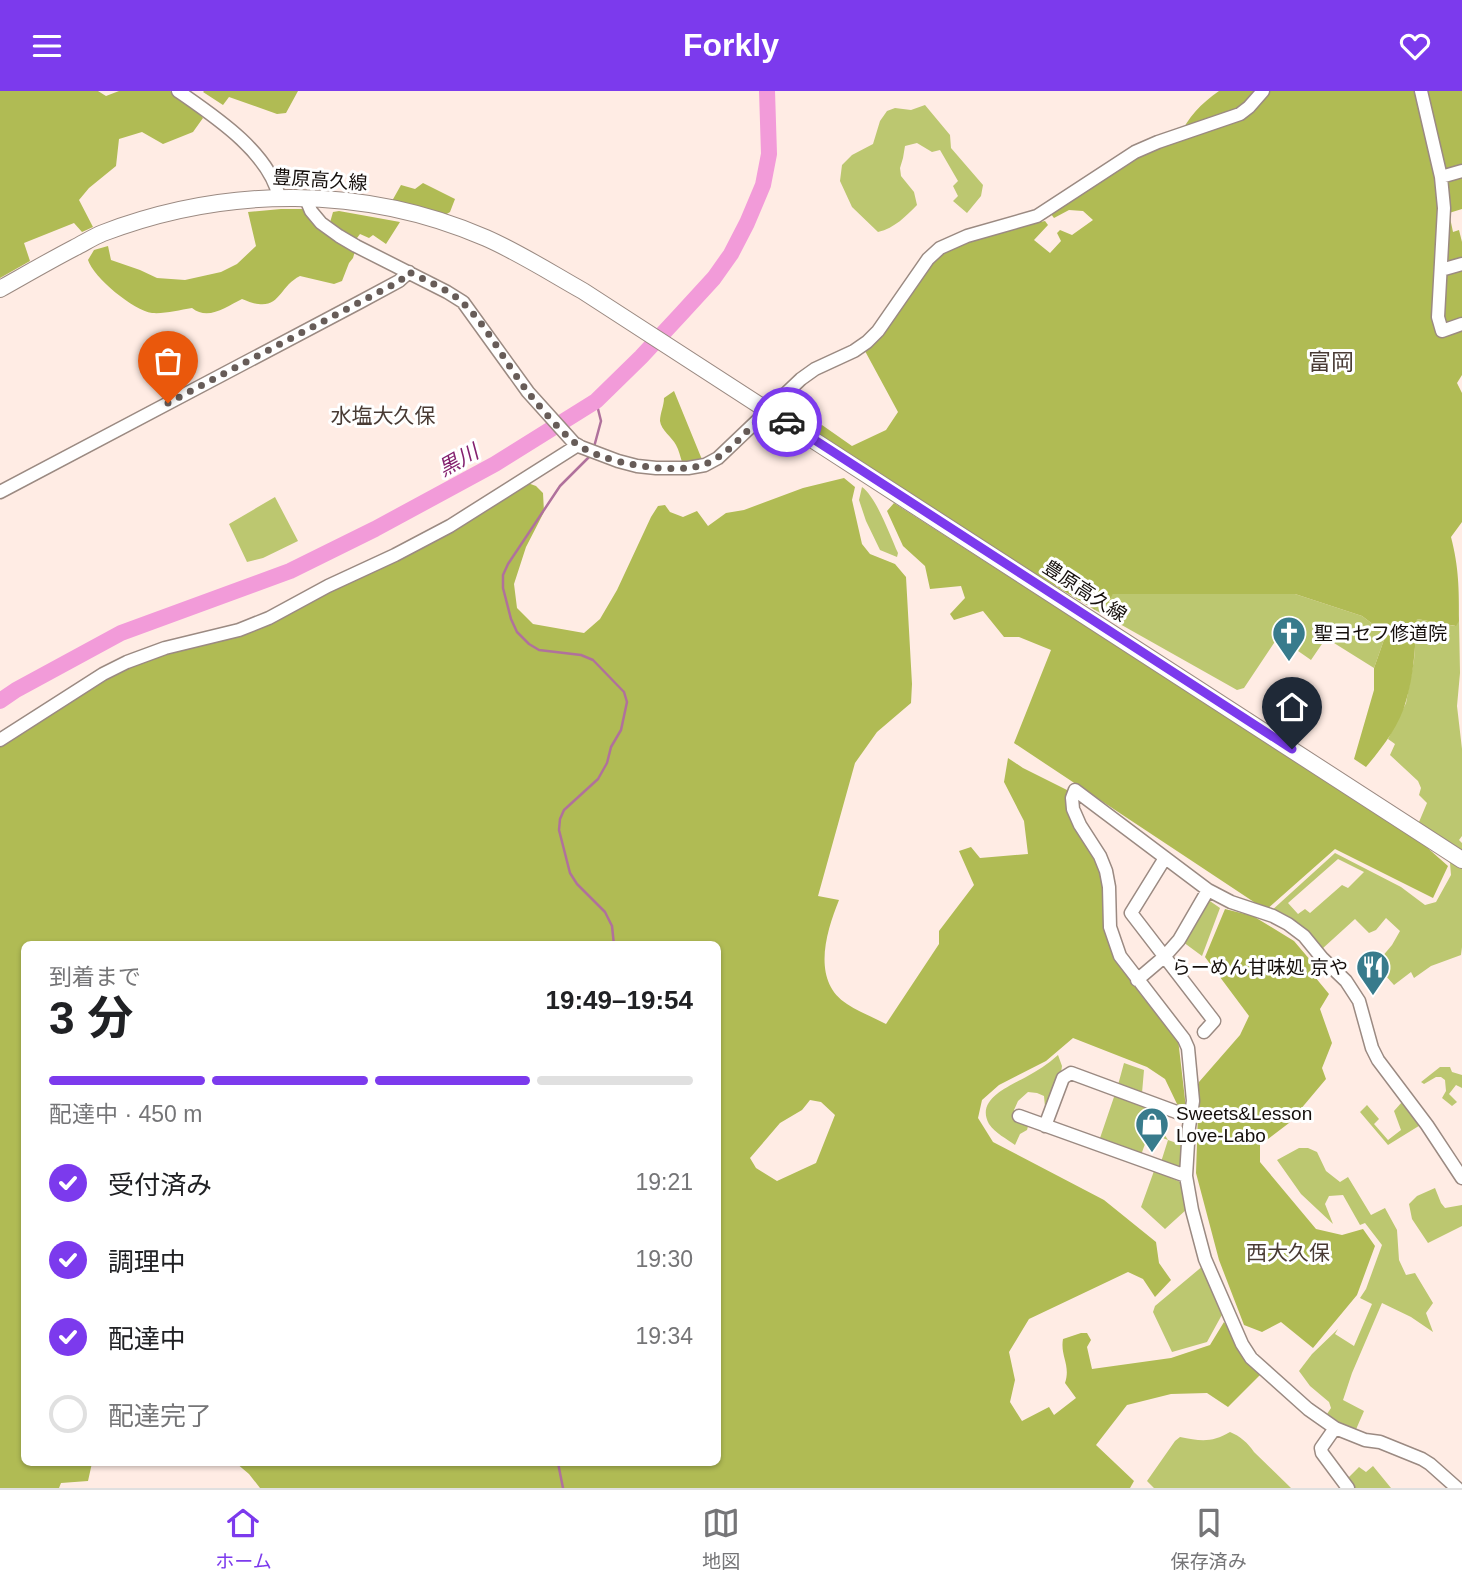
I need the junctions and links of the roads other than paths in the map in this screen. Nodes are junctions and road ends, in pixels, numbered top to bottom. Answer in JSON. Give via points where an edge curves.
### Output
{"nodes":[{"id":1,"x":178,"y":91,"type":"edge"},
{"id":2,"x":1264,"y":91,"type":"edge"},
{"id":3,"x":1421,"y":91,"type":"edge"},
{"id":4,"x":1462,"y":171,"type":"edge"},
{"id":5,"x":1441,"y":177,"type":"junction"},
{"id":6,"x":279,"y":197,"type":"junction"},
{"id":7,"x":306,"y":198,"type":"junction"},
{"id":8,"x":1462,"y":264,"type":"edge"},
{"id":9,"x":1441,"y":271,"type":"junction"},
{"id":10,"x":409,"y":272,"type":"junction"},
{"id":11,"x":0,"y":289,"type":"edge"},
{"id":12,"x":1462,"y":324,"type":"edge"},
{"id":13,"x":767,"y":410,"type":"junction"},
{"id":14,"x":578,"y":445,"type":"junction"},
{"id":15,"x":0,"y":492,"type":"edge"},
{"id":16,"x":0,"y":740,"type":"edge"},
{"id":17,"x":1165,"y":858,"type":"junction"},
{"id":18,"x":1462,"y":860,"type":"edge"},
{"id":19,"x":1208,"y":890,"type":"junction"},
{"id":20,"x":1164,"y":957,"type":"junction"},
{"id":21,"x":1137,"y":980,"type":"junction"},
{"id":22,"x":1204,"y":1032,"type":"dead end"},
{"id":23,"x":1019,"y":1116,"type":"dead end"},
{"id":24,"x":1190,"y":1117,"type":"junction"},
{"id":25,"x":1045,"y":1126,"type":"junction"},
{"id":26,"x":1186,"y":1176,"type":"junction"},
{"id":27,"x":1462,"y":1178,"type":"edge"},
{"id":28,"x":1335,"y":1428,"type":"junction"},
{"id":29,"x":1348,"y":1488,"type":"edge"},
{"id":30,"x":1457,"y":1488,"type":"edge"}],
"edges":[{"from":1,"to":6,"type":"street","via":[[240,137],[272,178]]},
{"from":2,"to":13,"type":"street","via":[[1240,114],[1135,152],[1037,216],[940,248],[867,342],[815,369]]},
{"from":3,"to":5,"type":"street"},
{"from":4,"to":5,"type":"street"},
{"from":5,"to":9,"type":"street"},
{"from":6,"to":7,"type":"main road","name":"豊原高久線"},
{"from":6,"to":11,"type":"main road","name":"豊原高久線","via":[[219,202],[142,219],[100,234]]},
{"from":7,"to":10,"type":"street","via":[[321,223]]},
{"from":7,"to":13,"type":"main road","name":"豊原高久線","via":[[367,203],[430,217],[516,252]]},
{"from":8,"to":9,"type":"street"},
{"from":9,"to":12,"type":"street","via":[[1438,317],[1442,331]]},
{"from":10,"to":14,"type":"street","via":[[463,302],[513,373]]},
{"from":10,"to":15,"type":"street","via":[[400,281]]},
{"from":13,"to":14,"type":"street","via":[[705,465],[637,466]]},
{"from":13,"to":18,"type":"main road","name":"豊原高久線"},
{"from":14,"to":16,"type":"street","via":[[395,555],[239,630],[127,662]]},
{"from":17,"to":19,"type":"street"},
{"from":17,"to":20,"type":"street","via":[[1131,913]]},
{"from":17,"to":21,"type":"street","via":[[1075,790],[1073,809],[1106,871],[1110,927],[1119,956]]},
{"from":19,"to":20,"type":"street"},
{"from":19,"to":27,"type":"street","via":[[1288,924],[1346,981],[1361,1005],[1378,1060]]},
{"from":20,"to":21,"type":"street"},
{"from":20,"to":22,"type":"street","via":[[1214,1021]]},
{"from":21,"to":24,"type":"street","via":[[1188,1048]]},
{"from":23,"to":25,"type":"street"},
{"from":24,"to":25,"type":"street","via":[[1071,1073],[1063,1078]]},
{"from":24,"to":26,"type":"street"},
{"from":25,"to":26,"type":"street"},
{"from":26,"to":28,"type":"street","via":[[1205,1259],[1242,1344],[1282,1387]]},
{"from":28,"to":29,"type":"street","via":[[1322,1453]]},
{"from":28,"to":30,"type":"street","via":[[1422,1459]]}]}
